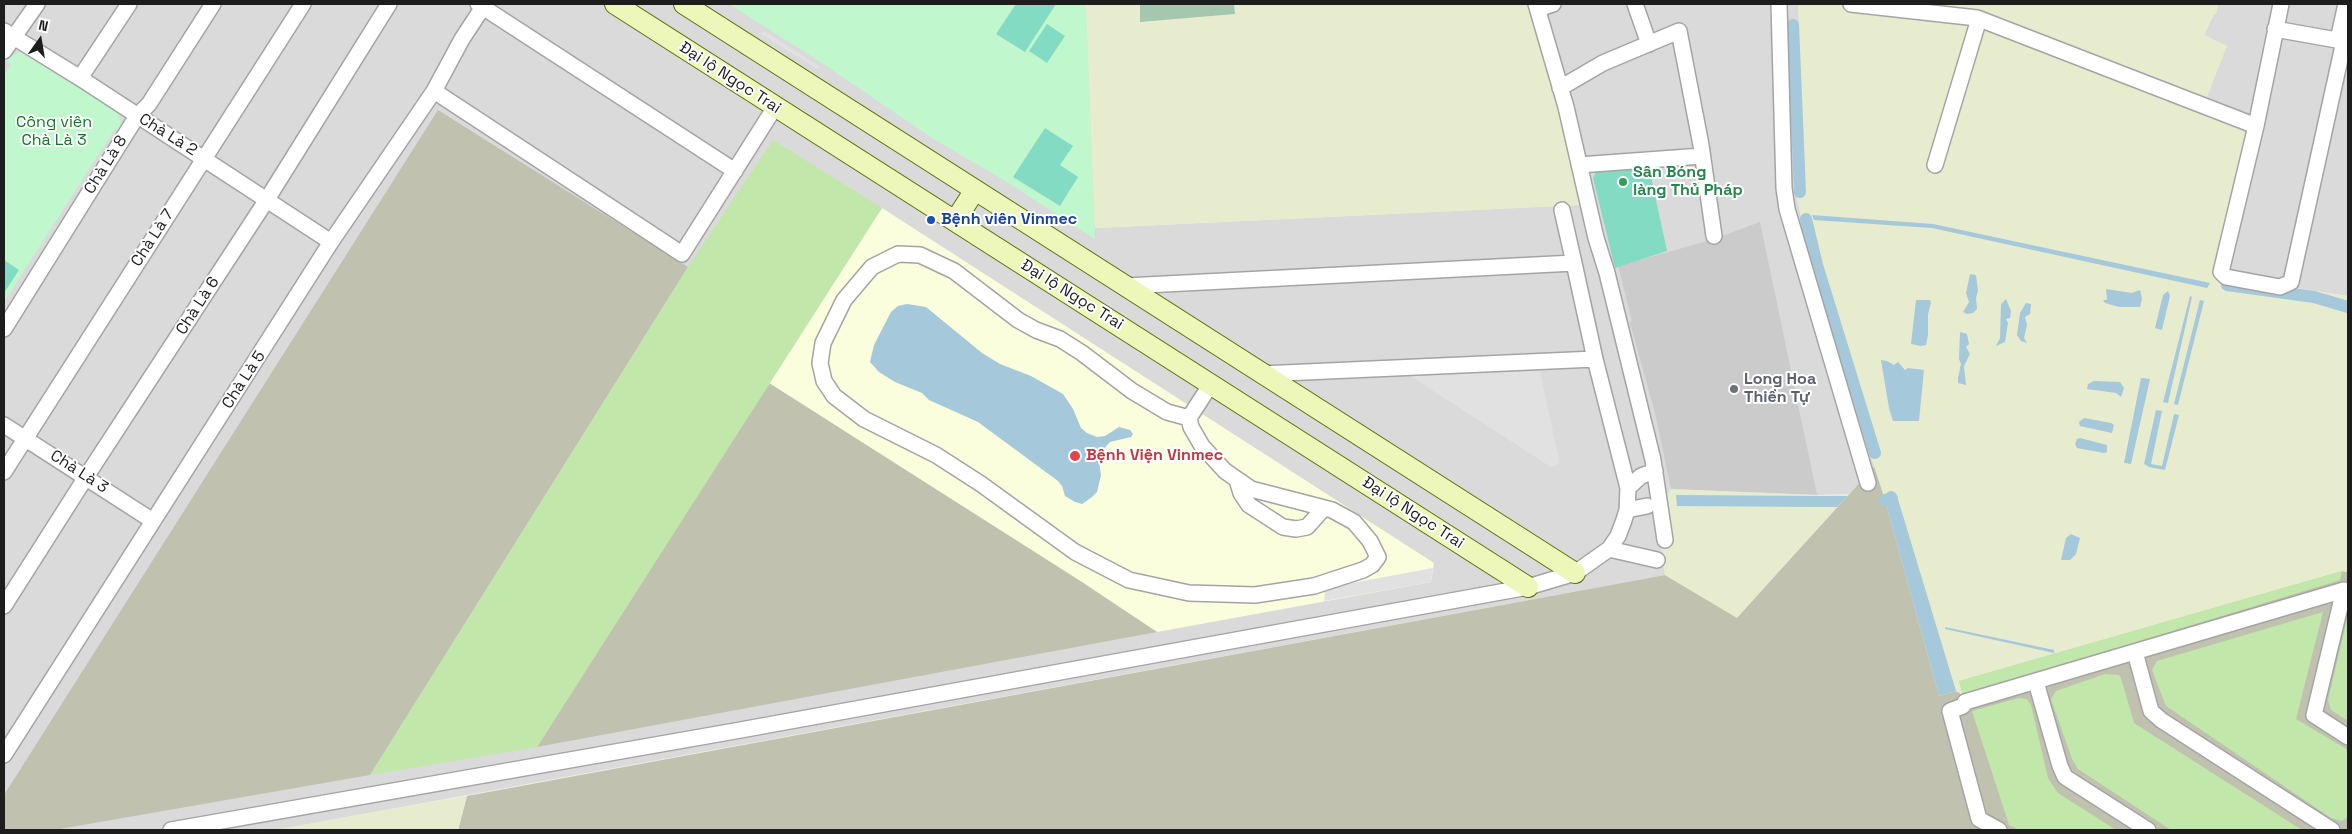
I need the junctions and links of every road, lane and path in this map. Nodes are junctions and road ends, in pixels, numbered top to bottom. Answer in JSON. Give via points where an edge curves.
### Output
{"nodes":[{"id":1,"x":37,"y":4,"type":"edge"},
{"id":2,"x":129,"y":4,"type":"edge"},
{"id":3,"x":213,"y":4,"type":"edge"},
{"id":4,"x":303,"y":4,"type":"edge"},
{"id":5,"x":389,"y":4,"type":"edge"},
{"id":6,"x":615,"y":4,"type":"edge"},
{"id":7,"x":684,"y":4,"type":"edge"},
{"id":8,"x":1553,"y":4,"type":"edge"},
{"id":9,"x":1635,"y":4,"type":"edge"},
{"id":10,"x":1779,"y":4,"type":"edge"},
{"id":11,"x":1851,"y":4,"type":"edge"},
{"id":12,"x":2281,"y":4,"type":"edge"},
{"id":13,"x":2346,"y":4,"type":"edge"},
{"id":14,"x":482,"y":5,"type":"edge"},
{"id":15,"x":1537,"y":7,"type":"edge"},
{"id":16,"x":1979,"y":19,"type":"junction"},
{"id":17,"x":2275,"y":29,"type":"junction"},
{"id":18,"x":9,"y":34,"type":"edge"},
{"id":19,"x":2343,"y":41,"type":"edge"},
{"id":20,"x":1649,"y":44,"type":"junction"},
{"id":21,"x":4,"y":51,"type":"edge"},
{"id":22,"x":80,"y":78,"type":"junction"},
{"id":23,"x":1560,"y":88,"type":"junction"},
{"id":24,"x":434,"y":91,"type":"junction"},
{"id":25,"x":776,"y":107,"type":"junction"},
{"id":26,"x":137,"y":116,"type":"junction"},
{"id":27,"x":2256,"y":126,"type":"junction"},
{"id":28,"x":1702,"y":156,"type":"junction"},
{"id":29,"x":204,"y":158,"type":"junction"},
{"id":30,"x":1580,"y":165,"type":"junction"},
{"id":31,"x":1935,"y":165,"type":"dead end"},
{"id":32,"x":735,"y":171,"type":"junction"},
{"id":33,"x":975,"y":190,"type":"junction"},
{"id":34,"x":266,"y":201,"type":"junction"},
{"id":35,"x":1562,"y":210,"type":"dead end"},
{"id":36,"x":955,"y":221,"type":"junction"},
{"id":37,"x":1714,"y":236,"type":"dead end"},
{"id":38,"x":331,"y":242,"type":"junction"},
{"id":39,"x":1574,"y":263,"type":"junction"},
{"id":40,"x":1126,"y":286,"type":"junction"},
{"id":41,"x":4,"y":329,"type":"edge"},
{"id":42,"x":1595,"y":359,"type":"junction"},
{"id":43,"x":1261,"y":374,"type":"junction"},
{"id":44,"x":1211,"y":384,"type":"junction"},
{"id":45,"x":1189,"y":418,"type":"junction"},
{"id":46,"x":4,"y":425,"type":"edge"},
{"id":47,"x":26,"y":438,"type":"junction"},
{"id":48,"x":1655,"y":471,"type":"junction"},
{"id":49,"x":4,"y":472,"type":"edge"},
{"id":50,"x":86,"y":477,"type":"junction"},
{"id":51,"x":1237,"y":480,"type":"junction"},
{"id":52,"x":1868,"y":483,"type":"dead end"},
{"id":53,"x":1628,"y":488,"type":"junction"},
{"id":54,"x":1647,"y":506,"type":"dead end"},
{"id":55,"x":1324,"y":508,"type":"junction"},
{"id":56,"x":1627,"y":510,"type":"junction"},
{"id":57,"x":153,"y":521,"type":"junction"},
{"id":58,"x":1665,"y":540,"type":"dead end"},
{"id":59,"x":1609,"y":549,"type":"junction"},
{"id":60,"x":1657,"y":560,"type":"dead end"},
{"id":61,"x":1575,"y":573,"type":"junction"},
{"id":62,"x":1528,"y":587,"type":"junction"},
{"id":63,"x":2346,"y":591,"type":"edge"},
{"id":64,"x":4,"y":606,"type":"edge"},
{"id":65,"x":2135,"y":652,"type":"junction"},
{"id":66,"x":2036,"y":682,"type":"junction"},
{"id":67,"x":2348,"y":736,"type":"edge"},
{"id":68,"x":4,"y":755,"type":"edge"},
{"id":69,"x":171,"y":830,"type":"edge"},
{"id":70,"x":1999,"y":830,"type":"edge"},
{"id":71,"x":2148,"y":830,"type":"edge"},
{"id":72,"x":2332,"y":830,"type":"edge"}],
"edges":[{"from":1,"to":18,"type":"street"},
{"from":2,"to":22,"type":"street"},
{"from":3,"to":26,"type":"street","name":"Chà Là 8","via":[[149,104]]},
{"from":4,"to":29,"type":"street","name":"Chà Là 7"},
{"from":5,"to":34,"type":"street","name":"Chà Là 6"},
{"from":6,"to":25,"type":"main road","name":"Đại lộ Ngọc Trai"},
{"from":7,"to":33,"type":"main road"},
{"from":8,"to":15,"type":"street"},
{"from":9,"to":20,"type":"street"},
{"from":10,"to":52,"type":"street","via":[[1787,209]]},
{"from":11,"to":16,"type":"street"},
{"from":12,"to":17,"type":"street"},
{"from":13,"to":19,"type":"street"},
{"from":14,"to":24,"type":"street","name":"Chà Là 5"},
{"from":14,"to":32,"type":"street"},
{"from":15,"to":23,"type":"street"},
{"from":16,"to":27,"type":"street"},
{"from":16,"to":31,"type":"street"},
{"from":17,"to":19,"type":"street"},
{"from":17,"to":27,"type":"street"},
{"from":18,"to":21,"type":"street"},
{"from":18,"to":22,"type":"street","name":"Chà Là 2"},
{"from":19,"to":27,"type":"street","via":[[2294,276],[2291,282],[2280,287],[2226,277],[2221,272]]},
{"from":20,"to":23,"type":"street"},
{"from":20,"to":28,"type":"street","via":[[1679,31]]},
{"from":22,"to":26,"type":"street","name":"Chà Là 2"},
{"from":23,"to":30,"type":"street"},
{"from":24,"to":32,"type":"street","via":[[682,254]]},
{"from":24,"to":38,"type":"street","name":"Chà Là 5"},
{"from":25,"to":32,"type":"street"},
{"from":25,"to":36,"type":"main road","name":"Đại lộ Ngọc Trai"},
{"from":26,"to":29,"type":"street","name":"Chà Là 2"},
{"from":26,"to":41,"type":"street","name":"Chà Là 8"},
{"from":28,"to":30,"type":"street"},
{"from":28,"to":37,"type":"street"},
{"from":29,"to":34,"type":"street","name":"Chà Là 2"},
{"from":29,"to":47,"type":"street","name":"Chà Là 7"},
{"from":30,"to":48,"type":"street"},
{"from":33,"to":36,"type":"main road"},
{"from":33,"to":40,"type":"main road"},
{"from":34,"to":38,"type":"street","name":"Chà Là 2"},
{"from":34,"to":50,"type":"street","name":"Chà Là 6"},
{"from":35,"to":39,"type":"street"},
{"from":36,"to":44,"type":"main road","name":"Đại lộ Ngọc Trai"},
{"from":38,"to":57,"type":"street","name":"Chà Là 5"},
{"from":39,"to":40,"type":"street"},
{"from":39,"to":42,"type":"street"},
{"from":40,"to":43,"type":"main road"},
{"from":42,"to":43,"type":"street","via":[[1431,371]]},
{"from":42,"to":53,"type":"street"},
{"from":43,"to":61,"type":"main road"},
{"from":44,"to":45,"type":"street"},
{"from":44,"to":62,"type":"main road","name":"Đại lộ Ngọc Trai"},
{"from":45,"to":51,"type":"street","via":[[1202,446]]},
{"from":45,"to":55,"type":"street","via":[[1160,408],[1060,339],[1018,320],[954,271],[920,255],[898,254],[872,267],[844,300],[823,344],[820,364],[824,381],[848,408],[936,455],[1074,552],[1129,580],[1189,593],[1255,595],[1314,586],[1372,565],[1378,557],[1354,522]]},
{"from":46,"to":47,"type":"street","name":"Chà Là 3"},
{"from":47,"to":49,"type":"street","name":"Chà Là 7"},
{"from":47,"to":50,"type":"street","name":"Chà Là 3"},
{"from":48,"to":53,"type":"street","via":[[1640,476]]},
{"from":48,"to":58,"type":"street"},
{"from":50,"to":57,"type":"street","name":"Chà Là 3"},
{"from":50,"to":64,"type":"street","name":"Chà Là 6"},
{"from":51,"to":55,"type":"street","via":[[1251,489]]},
{"from":51,"to":55,"type":"street","via":[[1249,505],[1283,527],[1307,527]]},
{"from":53,"to":56,"type":"street"},
{"from":54,"to":56,"type":"street"},
{"from":56,"to":59,"type":"street","via":[[1618,536]]},
{"from":57,"to":68,"type":"street","name":"Chà Là 5"},
{"from":59,"to":60,"type":"street"},
{"from":59,"to":61,"type":"street"},
{"from":61,"to":62,"type":"street"},
{"from":62,"to":69,"type":"street","via":[[735,732]]},
{"from":63,"to":65,"type":"street"},
{"from":63,"to":67,"type":"street","via":[[2314,715]]},
{"from":65,"to":66,"type":"street"},
{"from":65,"to":72,"type":"street","via":[[2151,711],[2160,720]]},
{"from":66,"to":70,"type":"street","via":[[1965,702],[1950,711],[1979,819]]},
{"from":66,"to":71,"type":"street","via":[[2065,777]]}]}
